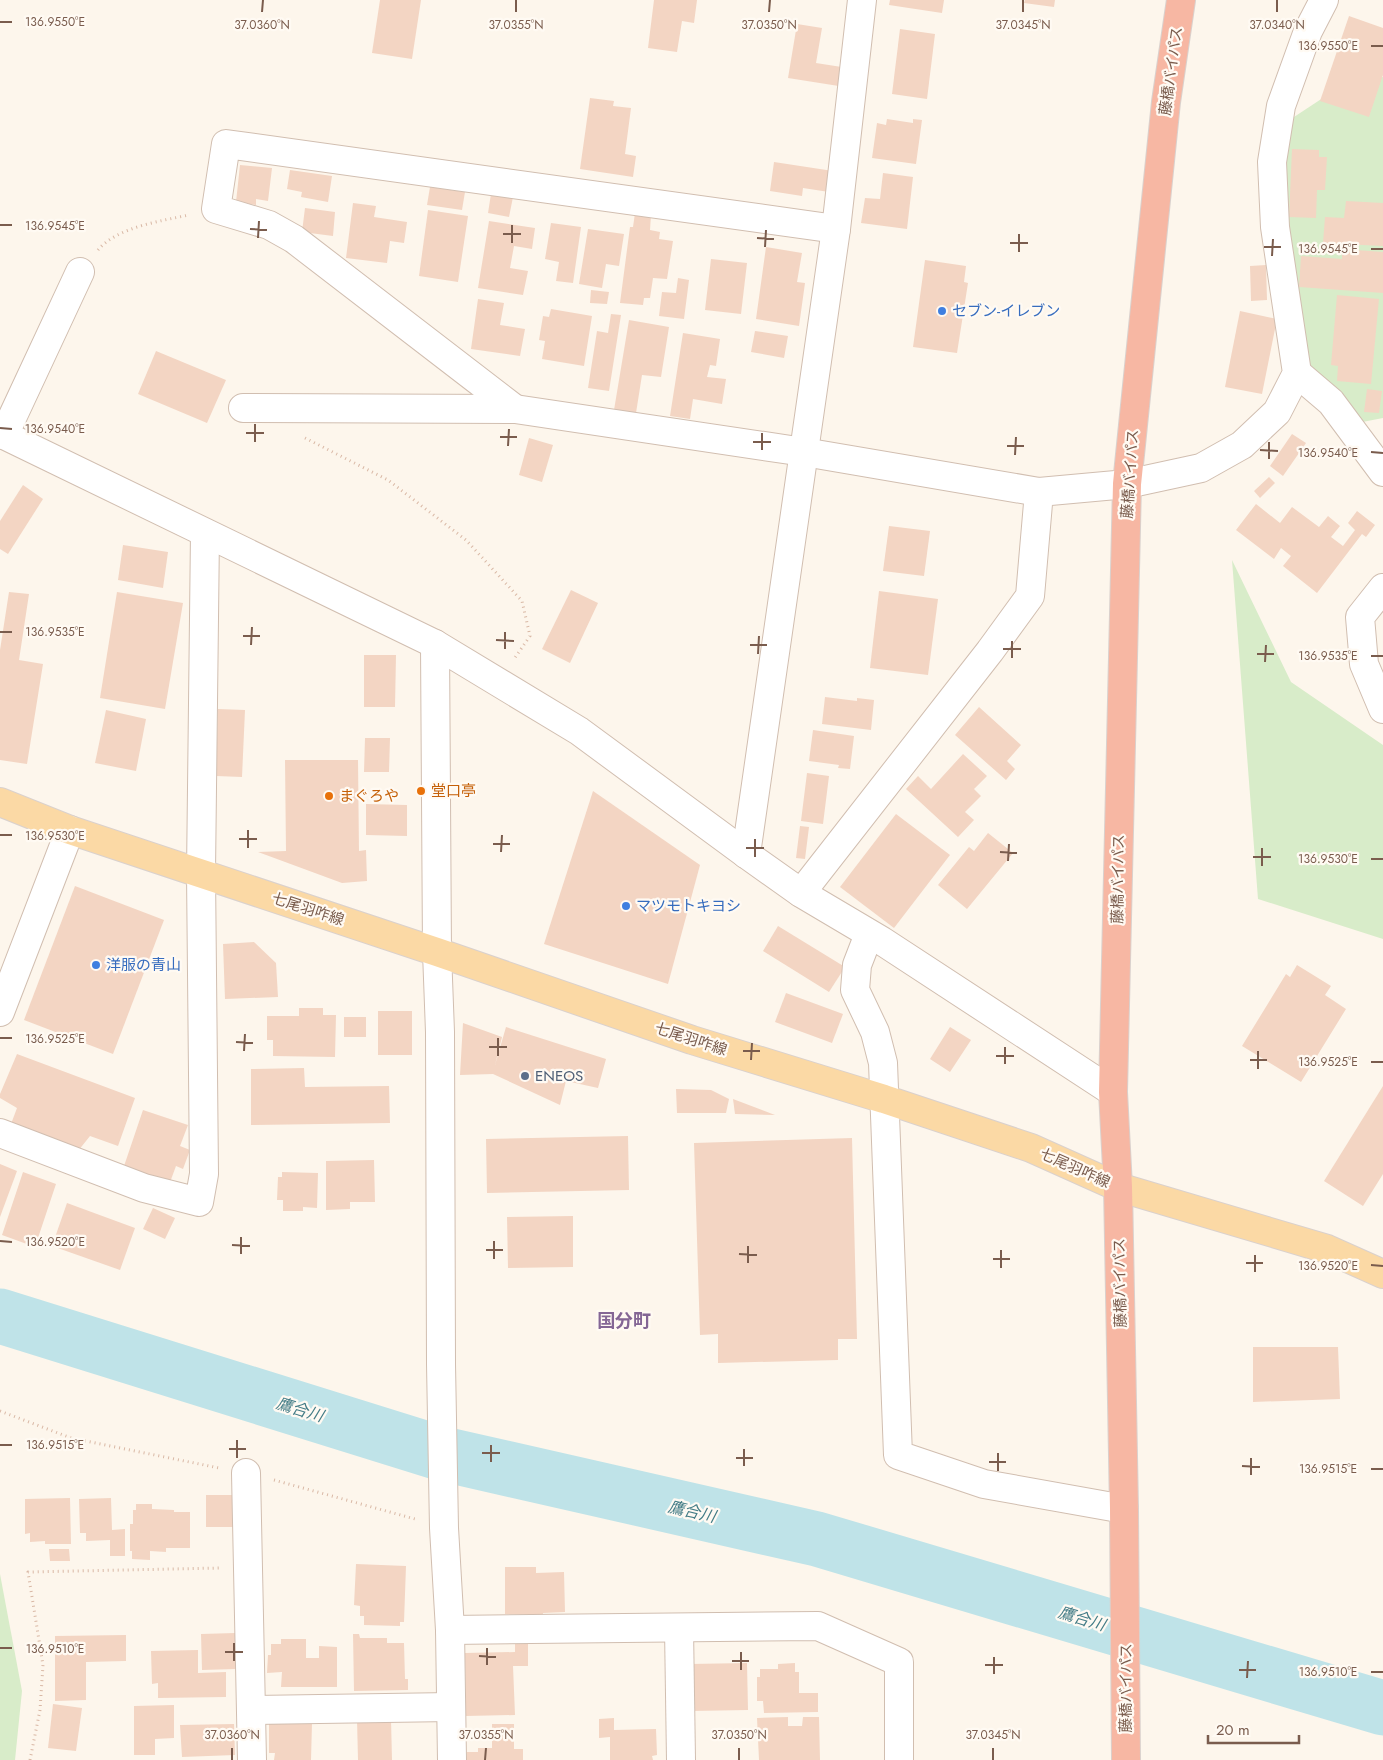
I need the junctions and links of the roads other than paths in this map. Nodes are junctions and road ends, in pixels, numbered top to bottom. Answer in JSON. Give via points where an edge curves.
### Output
{"nodes":[{"id":1,"x":862,"y":0,"type":"edge"},
{"id":2,"x":1181,"y":0,"type":"edge"},
{"id":3,"x":1324,"y":0,"type":"edge"},
{"id":4,"x":836,"y":229,"type":"junction"},
{"id":5,"x":80,"y":272,"type":"road end"},
{"id":6,"x":1297,"y":373,"type":"junction"},
{"id":7,"x":243,"y":408,"type":"dead end"},
{"id":8,"x":515,"y":409,"type":"junction"},
{"id":9,"x":2,"y":434,"type":"edge"},
{"id":10,"x":804,"y":452,"type":"junction"},
{"id":11,"x":1383,"y":472,"type":"edge"},
{"id":12,"x":1127,"y":484,"type":"junction"},
{"id":13,"x":1039,"y":492,"type":"junction"},
{"id":14,"x":205,"y":533,"type":"junction"},
{"id":15,"x":1383,"y":588,"type":"edge"},
{"id":16,"x":435,"y":644,"type":"junction"},
{"id":17,"x":1383,"y":709,"type":"edge"},
{"id":18,"x":0,"y":802,"type":"edge"},
{"id":19,"x":70,"y":830,"type":"junction"},
{"id":20,"x":746,"y":854,"type":"junction"},
{"id":21,"x":201,"y":873,"type":"junction"},
{"id":22,"x":801,"y":893,"type":"junction"},
{"id":23,"x":869,"y":934,"type":"junction"},
{"id":24,"x":437,"y":952,"type":"junction"},
{"id":25,"x":0,"y":1012,"type":"edge"},
{"id":26,"x":1113,"y":1092,"type":"junction"},
{"id":27,"x":884,"y":1099,"type":"junction"},
{"id":28,"x":0,"y":1133,"type":"edge"},
{"id":29,"x":1118,"y":1186,"type":"junction"},
{"id":30,"x":1383,"y":1274,"type":"edge"},
{"id":31,"x":246,"y":1473,"type":"dead end"},
{"id":32,"x":1124,"y":1509,"type":"junction"},
{"id":33,"x":679,"y":1628,"type":"junction"},
{"id":34,"x":450,"y":1630,"type":"junction"},
{"id":35,"x":451,"y":1707,"type":"junction"},
{"id":36,"x":251,"y":1710,"type":"junction"},
{"id":37,"x":252,"y":1760,"type":"edge"},
{"id":38,"x":452,"y":1760,"type":"edge"},
{"id":39,"x":681,"y":1760,"type":"edge"},
{"id":40,"x":899,"y":1760,"type":"edge"},
{"id":41,"x":1126,"y":1760,"type":"edge"}],
"edges":[{"from":1,"to":4,"type":"street"},
{"from":2,"to":12,"type":"highway","name":"藤橋バイパス","via":[[1166,102]]},
{"from":3,"to":6,"type":"street","via":[[1308,31],[1280,106],[1272,162],[1275,227]]},
{"from":4,"to":8,"type":"street","via":[[226,144],[216,209],[269,224],[294,239]]},
{"from":4,"to":10,"type":"street"},
{"from":5,"to":9,"type":"street"},
{"from":6,"to":11,"type":"street","via":[[1331,402]]},
{"from":6,"to":12,"type":"street","via":[[1277,412],[1242,445],[1201,468]]},
{"from":7,"to":8,"type":"street"},
{"from":8,"to":10,"type":"street"},
{"from":9,"to":14,"type":"street"},
{"from":10,"to":13,"type":"street"},
{"from":10,"to":20,"type":"street"},
{"from":12,"to":13,"type":"street"},
{"from":12,"to":26,"type":"highway","name":"藤橋バイパス"},
{"from":13,"to":22,"type":"street","via":[[1030,596]]},
{"from":14,"to":16,"type":"street"},
{"from":14,"to":21,"type":"street"},
{"from":15,"to":17,"type":"street","via":[[1360,617],[1364,664]]},
{"from":16,"to":20,"type":"street","via":[[580,731]]},
{"from":16,"to":24,"type":"street"},
{"from":18,"to":19,"type":"main road","name":"七尾羽咋線"},
{"from":19,"to":21,"type":"main road","name":"七尾羽咋線"},
{"from":19,"to":25,"type":"street"},
{"from":20,"to":22,"type":"street"},
{"from":21,"to":24,"type":"main road","name":"七尾羽咋線"},
{"from":21,"to":28,"type":"street","via":[[204,1174],[199,1202],[144,1188]]},
{"from":22,"to":23,"type":"street"},
{"from":23,"to":26,"type":"street"},
{"from":23,"to":27,"type":"street","via":[[857,964],[855,990],[875,1032],[883,1063]]},
{"from":24,"to":27,"type":"main road","name":"七尾羽咋線","via":[[692,1040]]},
{"from":24,"to":34,"type":"street","via":[[441,1364]]},
{"from":26,"to":29,"type":"highway","name":"藤橋バイパス"},
{"from":27,"to":29,"type":"main road","name":"七尾羽咋線","via":[[1031,1148]]},
{"from":27,"to":32,"type":"street","via":[[898,1455],[984,1484]]},
{"from":29,"to":30,"type":"main road","name":"七尾羽咋線","via":[[1328,1249]]},
{"from":29,"to":32,"type":"highway","name":"藤橋バイパス"},
{"from":31,"to":36,"type":"street"},
{"from":32,"to":41,"type":"highway","name":"藤橋バイパス"},
{"from":33,"to":34,"type":"street"},
{"from":33,"to":39,"type":"street"},
{"from":33,"to":40,"type":"street","via":[[818,1626],[899,1662]]},
{"from":34,"to":35,"type":"street"},
{"from":35,"to":36,"type":"street"},
{"from":35,"to":38,"type":"street"},
{"from":36,"to":37,"type":"street"}]}
